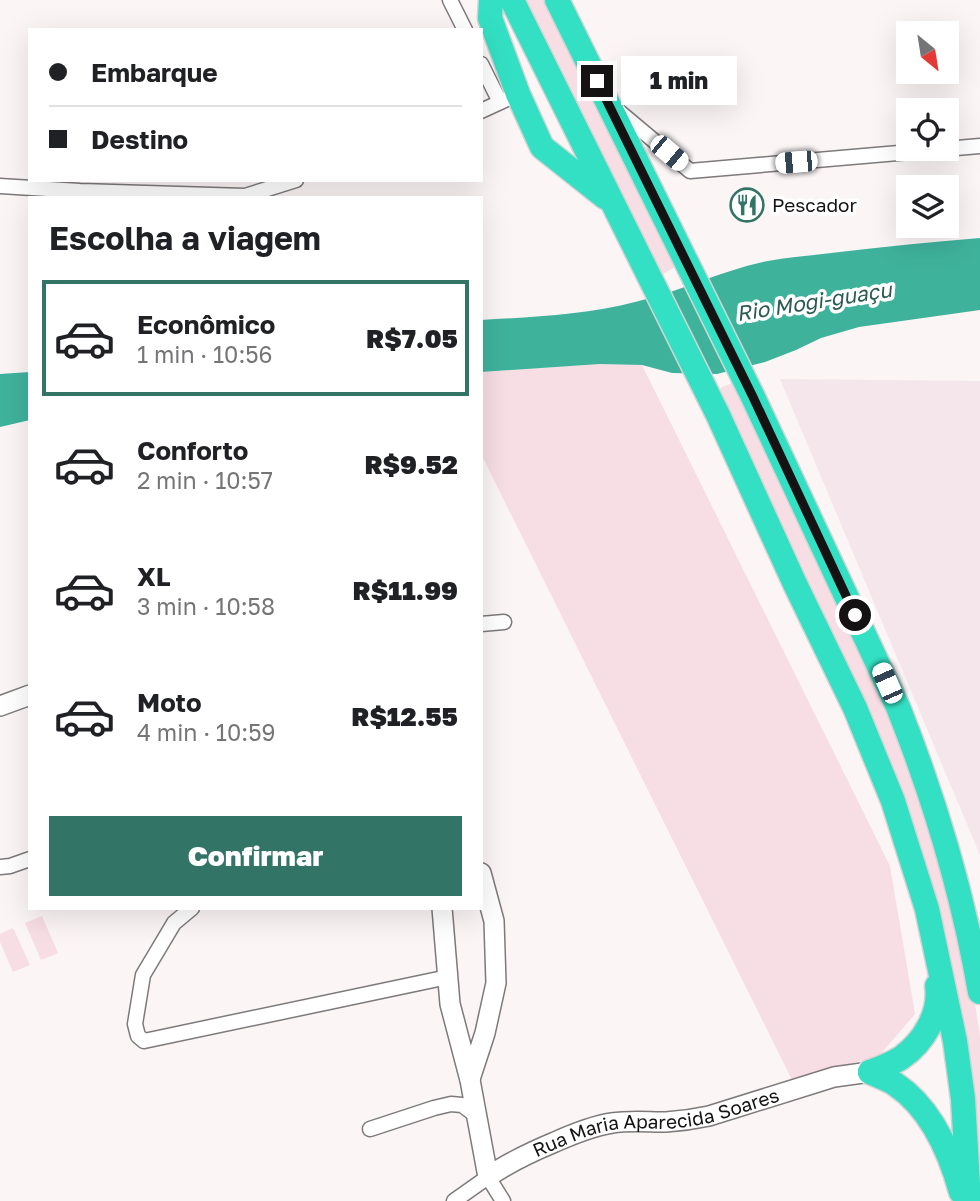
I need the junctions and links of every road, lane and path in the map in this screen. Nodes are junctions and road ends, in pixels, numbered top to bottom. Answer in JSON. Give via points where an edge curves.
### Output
{"nodes":[{"id":1,"x":450,"y":0,"type":"edge"},
{"id":2,"x":512,"y":0,"type":"edge"},
{"id":3,"x":557,"y":0,"type":"edge"},
{"id":4,"x":491,"y":9,"type":"edge"},
{"id":5,"x":464,"y":28,"type":"edge"},
{"id":6,"x":466,"y":28,"type":"edge"},
{"id":7,"x":483,"y":66,"type":"edge"},
{"id":8,"x":509,"y":98,"type":"junction"},
{"id":9,"x":606,"y":102,"type":"junction"},
{"id":10,"x":483,"y":110,"type":"edge"},
{"id":11,"x":980,"y":146,"type":"edge"},
{"id":12,"x":290,"y":182,"type":"edge"},
{"id":13,"x":0,"y":186,"type":"edge"},
{"id":14,"x":245,"y":196,"type":"edge"},
{"id":15,"x":245,"y":196,"type":"edge"},
{"id":16,"x":612,"y":203,"type":"junction"},
{"id":17,"x":504,"y":622,"type":"dead end"},
{"id":18,"x":483,"y":624,"type":"edge"},
{"id":19,"x":28,"y":696,"type":"edge"},
{"id":20,"x":0,"y":706,"type":"edge"},
{"id":21,"x":28,"y":860,"type":"edge"},
{"id":22,"x":0,"y":867,"type":"edge"},
{"id":23,"x":483,"y":880,"type":"edge"},
{"id":24,"x":927,"y":909,"type":"junction"},
{"id":25,"x":190,"y":910,"type":"edge"},
{"id":26,"x":440,"y":910,"type":"edge"},
{"id":27,"x":448,"y":977,"type":"junction"},
{"id":28,"x":980,"y":992,"type":"edge"},
{"id":29,"x":870,"y":1072,"type":"junction"},
{"id":30,"x":470,"y":1080,"type":"junction"},
{"id":31,"x":477,"y":1116,"type":"junction"},
{"id":32,"x":370,"y":1129,"type":"dead end"},
{"id":33,"x":488,"y":1177,"type":"junction"},
{"id":34,"x":454,"y":1201,"type":"edge"},
{"id":35,"x":502,"y":1201,"type":"edge"},
{"id":36,"x":964,"y":1201,"type":"edge"},
{"id":37,"x":969,"y":1201,"type":"edge"}],
"edges":[{"from":1,"to":5,"type":"street"},
{"from":2,"to":16,"type":"highway"},
{"from":3,"to":9,"type":"highway"},
{"from":4,"to":6,"type":"street"},
{"from":4,"to":8,"type":"highway"},
{"from":7,"to":8,"type":"street"},
{"from":8,"to":10,"type":"street"},
{"from":8,"to":16,"type":"highway","via":[[542,147]]},
{"from":9,"to":11,"type":"street","via":[[690,171]]},
{"from":9,"to":28,"type":"highway","via":[[753,397],[917,754],[946,843]]},
{"from":12,"to":15,"type":"street"},
{"from":13,"to":14,"type":"street"},
{"from":16,"to":24,"type":"highway","via":[[718,415],[860,718],[893,800]]},
{"from":17,"to":18,"type":"street"},
{"from":19,"to":20,"type":"street"},
{"from":21,"to":22,"type":"street"},
{"from":23,"to":30,"type":"street","via":[[494,921],[496,983]]},
{"from":24,"to":29,"type":"highway","via":[[939,998],[935,1011],[928,1029],[903,1057]]},
{"from":24,"to":37,"type":"highway","via":[[955,1041]]},
{"from":25,"to":27,"type":"street","via":[[174,923],[143,975],[135,1024],[144,1041]]},
{"from":26,"to":27,"type":"street"},
{"from":27,"to":30,"type":"street","via":[[450,1004]]},
{"from":29,"to":33,"type":"street","name":"Rua Maria Aparecida Soares","via":[[834,1077],[690,1120],[611,1123],[581,1131],[526,1154]]},
{"from":29,"to":36,"type":"highway","via":[[895,1084],[934,1127]]},
{"from":30,"to":31,"type":"street"},
{"from":31,"to":32,"type":"street","via":[[462,1105],[451,1104]]},
{"from":31,"to":33,"type":"street"},
{"from":33,"to":34,"type":"street","name":"Rua Maria Aparecida Soares"},
{"from":33,"to":35,"type":"street"}]}
